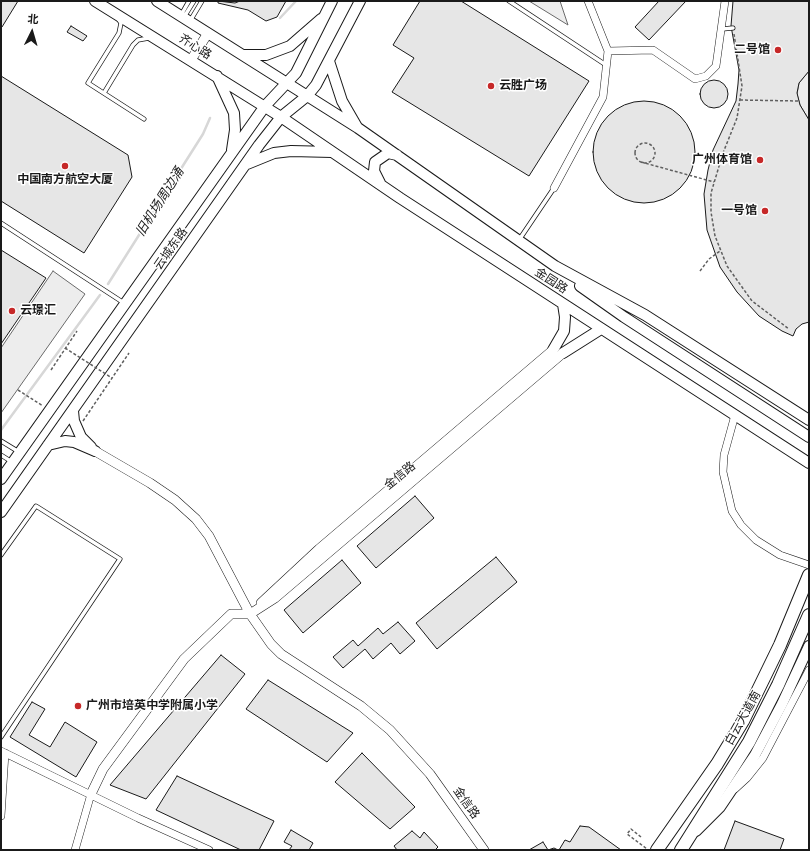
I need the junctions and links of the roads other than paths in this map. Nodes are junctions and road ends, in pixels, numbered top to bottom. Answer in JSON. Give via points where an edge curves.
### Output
{"nodes":[{"id":1,"x":95,"y":1,"type":"edge"},
{"id":2,"x":157,"y":1,"type":"edge"},
{"id":3,"x":189,"y":1,"type":"edge"},
{"id":4,"x":194,"y":1,"type":"edge"},
{"id":5,"x":202,"y":1,"type":"edge"},
{"id":6,"x":332,"y":1,"type":"edge"},
{"id":7,"x":360,"y":1,"type":"edge"},
{"id":8,"x":509,"y":1,"type":"edge"},
{"id":9,"x":588,"y":1,"type":"edge"},
{"id":10,"x":725,"y":1,"type":"edge"},
{"id":11,"x":116,"y":14,"type":"junction"},
{"id":12,"x":324,"y":16,"type":"junction"},
{"id":13,"x":185,"y":18,"type":"junction"},
{"id":14,"x":733,"y":28,"type":"road end"},
{"id":15,"x":720,"y":29,"type":"junction"},
{"id":16,"x":208,"y":33,"type":"junction"},
{"id":17,"x":155,"y":38,"type":"junction"},
{"id":18,"x":608,"y":51,"type":"junction"},
{"id":19,"x":241,"y":55,"type":"junction"},
{"id":20,"x":191,"y":60,"type":"junction"},
{"id":21,"x":329,"y":61,"type":"junction"},
{"id":22,"x":606,"y":65,"type":"junction"},
{"id":23,"x":217,"y":76,"type":"junction"},
{"id":24,"x":287,"y":83,"type":"junction"},
{"id":25,"x":104,"y":93,"type":"junction"},
{"id":26,"x":307,"y":96,"type":"junction"},
{"id":27,"x":264,"y":106,"type":"junction"},
{"id":28,"x":281,"y":117,"type":"junction"},
{"id":29,"x":144,"y":119,"type":"dead end"},
{"id":30,"x":358,"y":128,"type":"junction"},
{"id":31,"x":232,"y":152,"type":"junction"},
{"id":32,"x":332,"y":152,"type":"junction"},
{"id":33,"x":399,"y":156,"type":"junction"},
{"id":34,"x":245,"y":165,"type":"junction"},
{"id":35,"x":384,"y":186,"type":"junction"},
{"id":36,"x":554,"y":188,"type":"joint"},
{"id":37,"x":204,"y":191,"type":"junction"},
{"id":38,"x":220,"y":202,"type":"junction"},
{"id":39,"x":1,"y":223,"type":"edge"},
{"id":40,"x":519,"y":240,"type":"junction"},
{"id":41,"x":555,"y":266,"type":"junction"},
{"id":42,"x":125,"y":304,"type":"junction"},
{"id":43,"x":563,"y":304,"type":"junction"},
{"id":44,"x":601,"y":329,"type":"junction"},
{"id":45,"x":553,"y":350,"type":"joint"},
{"id":46,"x":563,"y":353,"type":"joint"},
{"id":47,"x":88,"y":355,"type":"junction"},
{"id":48,"x":105,"y":365,"type":"junction"},
{"id":49,"x":73,"y":411,"type":"junction"},
{"id":50,"x":734,"y":415,"type":"junction"},
{"id":51,"x":809,"y":420,"type":"edge"},
{"id":52,"x":809,"y":437,"type":"edge"},
{"id":53,"x":1,"y":441,"type":"edge"},
{"id":54,"x":48,"y":445,"type":"junction"},
{"id":55,"x":95,"y":451,"type":"junction"},
{"id":56,"x":19,"y":453,"type":"junction"},
{"id":57,"x":1,"y":455,"type":"edge"},
{"id":58,"x":13,"y":462,"type":"junction"},
{"id":59,"x":809,"y":463,"type":"edge"},
{"id":60,"x":1,"y":479,"type":"edge"},
{"id":61,"x":1,"y":512,"type":"edge"},
{"id":62,"x":1,"y":555,"type":"edge"},
{"id":63,"x":809,"y":566,"type":"edge"},
{"id":64,"x":809,"y":575,"type":"edge"},
{"id":65,"x":250,"y":614,"type":"junction"},
{"id":66,"x":809,"y":615,"type":"edge"},
{"id":67,"x":809,"y":646,"type":"edge"},
{"id":68,"x":809,"y":670,"type":"edge"},
{"id":69,"x":1,"y":737,"type":"edge"},
{"id":70,"x":3,"y":752,"type":"edge"},
{"id":71,"x":731,"y":792,"type":"junction"},
{"id":72,"x":91,"y":794,"type":"junction"},
{"id":73,"x":1,"y":816,"type":"edge"},
{"id":74,"x":692,"y":833,"type":"junction"},
{"id":75,"x":75,"y":850,"type":"edge"},
{"id":76,"x":209,"y":850,"type":"edge"},
{"id":77,"x":484,"y":850,"type":"edge"},
{"id":78,"x":657,"y":850,"type":"edge"},
{"id":79,"x":681,"y":850,"type":"edge"}],
"edges":[{"from":1,"to":11,"type":"main road","name":"齐心路"},
{"from":2,"to":13,"type":"main road","name":"齐心路"},
{"from":3,"to":13,"type":"lane"},
{"from":4,"to":13,"type":"lane"},
{"from":5,"to":13,"type":"lane"},
{"from":6,"to":12,"type":"main road","name":"云城东路"},
{"from":7,"to":21,"type":"main road","name":"云城东路"},
{"from":8,"to":22,"type":"lane"},
{"from":9,"to":18,"type":"street"},
{"from":10,"to":15,"type":"street"},
{"from":11,"to":17,"type":"main road","name":"齐心路"},
{"from":11,"to":25,"type":"lane","via":[[121,23],[119,33],[88,83]]},
{"from":12,"to":19,"type":"main road","via":[[290,46],[266,55]]},
{"from":12,"to":24,"type":"main road","name":"云城东路","via":[[300,66]]},
{"from":13,"to":16,"type":"main road","name":"齐心路"},
{"from":14,"to":15,"type":"lane"},
{"from":15,"to":18,"type":"street","via":[[716,66],[706,76],[695,79],[653,50]]},
{"from":16,"to":19,"type":"main road","name":"齐心路"},
{"from":16,"to":20,"type":"street"},
{"from":17,"to":20,"type":"main road","name":"齐心路"},
{"from":17,"to":25,"type":"lane","via":[[138,40],[133,45]]},
{"from":18,"to":22,"type":"street"},
{"from":19,"to":24,"type":"main road","name":"齐心路"},
{"from":20,"to":23,"type":"main road","name":"齐心路"},
{"from":21,"to":26,"type":"main road","name":"云城东路"},
{"from":21,"to":30,"type":"main road","via":[[342,101]]},
{"from":22,"to":36,"type":"street","via":[[603,97]]},
{"from":23,"to":27,"type":"main road","name":"齐心路"},
{"from":23,"to":31,"type":"main road","via":[[234,113]]},
{"from":24,"to":26,"type":"main road","name":"金园路"},
{"from":24,"to":27,"type":"main road","name":"云城东路"},
{"from":25,"to":29,"type":"lane"},
{"from":26,"to":28,"type":"main road","name":"云城东路"},
{"from":26,"to":30,"type":"main road","name":"金园路"},
{"from":27,"to":28,"type":"main road","name":"齐心路"},
{"from":27,"to":31,"type":"main road","name":"云城东路"},
{"from":28,"to":32,"type":"main road","name":"金园路"},
{"from":28,"to":34,"type":"main road","name":"云城东路"},
{"from":30,"to":33,"type":"main road","name":"金园路"},
{"from":31,"to":37,"type":"main road","name":"云城东路"},
{"from":32,"to":34,"type":"main road","via":[[274,153]]},
{"from":32,"to":35,"type":"main road","name":"金园路"},
{"from":33,"to":35,"type":"main road","via":[[388,153],[376,162],[376,178]]},
{"from":33,"to":40,"type":"main road","name":"金园路"},
{"from":34,"to":38,"type":"main road","name":"云城东路"},
{"from":35,"to":43,"type":"main road","name":"金园路"},
{"from":36,"to":40,"type":"lane"},
{"from":37,"to":38,"type":"main road"},
{"from":37,"to":42,"type":"main road","name":"云城东路"},
{"from":38,"to":48,"type":"main road","name":"云城东路"},
{"from":39,"to":42,"type":"lane"},
{"from":40,"to":41,"type":"main road","name":"金园路"},
{"from":41,"to":51,"type":"main road","name":"金园路","via":[[645,315]]},
{"from":41,"to":52,"type":"main road","via":[[624,317]]},
{"from":42,"to":47,"type":"main road","name":"云城东路"},
{"from":43,"to":44,"type":"main road","name":"金园路"},
{"from":43,"to":45,"type":"main road","via":[[564,331]]},
{"from":44,"to":46,"type":"main road"},
{"from":44,"to":50,"type":"main road","name":"金园路"},
{"from":45,"to":65,"type":"street","name":"金信路","via":[[319,549]]},
{"from":46,"to":65,"type":"street","name":"金信路","via":[[275,598]]},
{"from":47,"to":48,"type":"main road"},
{"from":47,"to":56,"type":"main road","name":"云城东路"},
{"from":48,"to":49,"type":"main road","name":"云城东路"},
{"from":49,"to":54,"type":"main road","name":"云城东路"},
{"from":49,"to":55,"type":"main road","via":[[81,437]]},
{"from":50,"to":59,"type":"main road","name":"金园路"},
{"from":50,"to":63,"type":"street","via":[[722,472],[732,511],[756,540],[780,556]]},
{"from":53,"to":56,"type":"lane"},
{"from":54,"to":55,"type":"main road","via":[[65,441],[74,442]]},
{"from":54,"to":61,"type":"main road","name":"云城东路"},
{"from":55,"to":65,"type":"street","via":[[175,500],[196,520],[209,536]]},
{"from":56,"to":58,"type":"main road","name":"云城东路"},
{"from":57,"to":58,"type":"lane"},
{"from":58,"to":60,"type":"main road","name":"云城东路"},
{"from":62,"to":69,"type":"lane","via":[[36,506],[120,559]]},
{"from":64,"to":78,"type":"highway","name":"白云大道南","via":[[780,645],[743,721]]},
{"from":65,"to":72,"type":"street","via":[[231,614],[184,659],[103,770]]},
{"from":65,"to":77,"type":"street","name":"金信路","via":[[275,649],[361,706],[390,730],[430,774]]},
{"from":66,"to":74,"type":"highway","name":"白云大道南","via":[[752,736]]},
{"from":67,"to":71,"type":"main road","via":[[762,742]]},
{"from":68,"to":71,"type":"street","via":[[763,758],[747,778]]},
{"from":70,"to":72,"type":"street"},
{"from":70,"to":73,"type":"street"},
{"from":71,"to":74,"type":"main road","via":[[713,815]]},
{"from":72,"to":75,"type":"street"},
{"from":72,"to":76,"type":"street"},
{"from":74,"to":79,"type":"highway","name":"白云大道南"}]}
